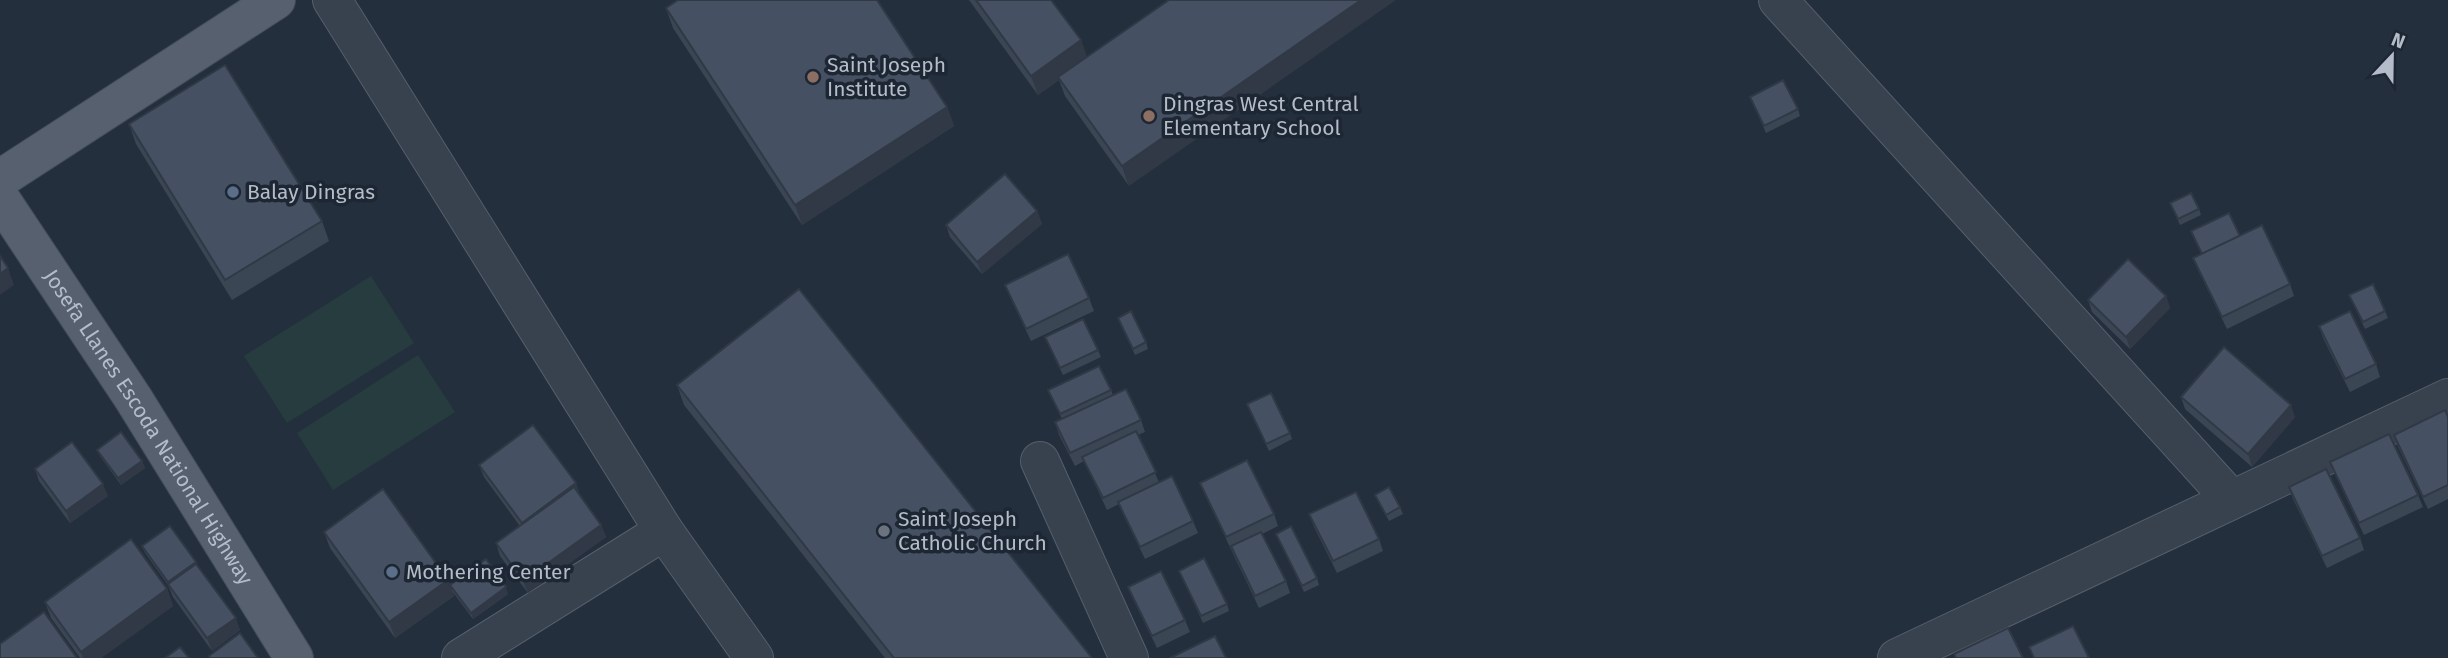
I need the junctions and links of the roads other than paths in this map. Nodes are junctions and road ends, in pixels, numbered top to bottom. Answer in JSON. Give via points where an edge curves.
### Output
{"nodes":[{"id":1,"x":276,"y":0,"type":"edge"},
{"id":2,"x":332,"y":0,"type":"edge"},
{"id":3,"x":1778,"y":0,"type":"edge"},
{"id":4,"x":0,"y":179,"type":"edge"},
{"id":5,"x":0,"y":198,"type":"edge"},
{"id":6,"x":2448,"y":398,"type":"edge"},
{"id":7,"x":1040,"y":461,"type":"dead end"},
{"id":8,"x":2231,"y":499,"type":"junction"},
{"id":9,"x":664,"y":531,"type":"junction"},
{"id":10,"x":294,"y":658,"type":"edge"},
{"id":11,"x":461,"y":658,"type":"edge"},
{"id":12,"x":754,"y":658,"type":"edge"},
{"id":13,"x":1129,"y":658,"type":"edge"},
{"id":14,"x":1897,"y":658,"type":"edge"}],
"edges":[{"from":1,"to":4,"type":"main road"},
{"from":2,"to":9,"type":"street"},
{"from":3,"to":8,"type":"street"},
{"from":5,"to":10,"type":"main road","name":"Josefa Llanes Escoda National Highway","via":[[133,398]]},
{"from":6,"to":8,"type":"street"},
{"from":7,"to":13,"type":"street"},
{"from":8,"to":14,"type":"street"},
{"from":9,"to":11,"type":"street"},
{"from":9,"to":12,"type":"street"}]}
